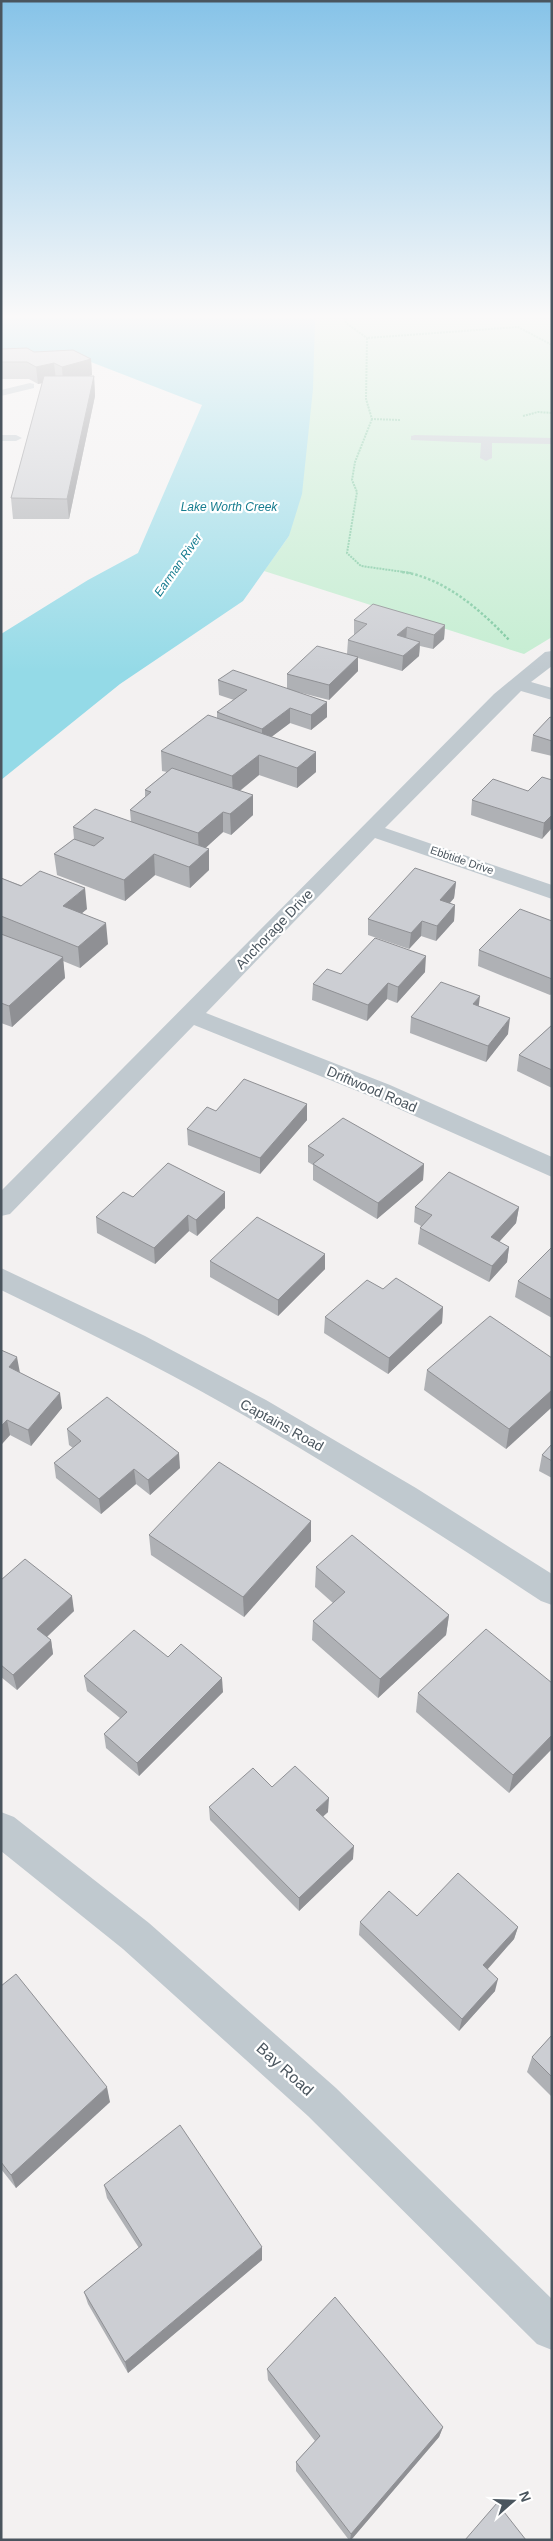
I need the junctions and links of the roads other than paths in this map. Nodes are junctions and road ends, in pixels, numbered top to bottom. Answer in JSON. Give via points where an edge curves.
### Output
{"nodes":[{"id":1,"x":1,"y":438,"type":"edge"},
{"id":2,"x":16,"y":438,"type":"dead end"},
{"id":3,"x":415,"y":438,"type":"dead end"},
{"id":4,"x":487,"y":440,"type":"junction"},
{"id":5,"x":552,"y":440,"type":"edge"},
{"id":6,"x":486,"y":458,"type":"dead end"},
{"id":7,"x":552,"y":656,"type":"edge"},
{"id":8,"x":516,"y":684,"type":"junction"},
{"id":9,"x":552,"y":694,"type":"edge"},
{"id":10,"x":371,"y":830,"type":"junction"},
{"id":11,"x":552,"y":892,"type":"edge"},
{"id":12,"x":190,"y":1015,"type":"junction"},
{"id":13,"x":552,"y":1168,"type":"edge"},
{"id":14,"x":1,"y":1207,"type":"edge"},
{"id":15,"x":1,"y":1278,"type":"edge"},
{"id":16,"x":552,"y":1592,"type":"edge"},
{"id":17,"x":1,"y":1829,"type":"edge"},
{"id":18,"x":552,"y":2329,"type":"edge"}],
"edges":[{"from":1,"to":2,"type":"lane"},
{"from":3,"to":4,"type":"lane"},
{"from":4,"to":5,"type":"lane"},
{"from":4,"to":6,"type":"lane"},
{"from":7,"to":8,"type":"street","name":"Anchorage Drive"},
{"from":8,"to":9,"type":"street"},
{"from":8,"to":10,"type":"street","name":"Anchorage Drive"},
{"from":10,"to":11,"type":"street","name":"Ebbtide Drive"},
{"from":10,"to":12,"type":"street","name":"Anchorage Drive"},
{"from":12,"to":13,"type":"street","name":"Driftwood Road","via":[[381,1091]]},
{"from":12,"to":14,"type":"street","name":"Anchorage Drive"},
{"from":15,"to":16,"type":"street","name":"Captains Road","via":[[154,1353],[316,1443],[489,1549]]},
{"from":17,"to":18,"type":"street","name":"Bay Road","via":[[136,1936],[322,2102]]}]}
